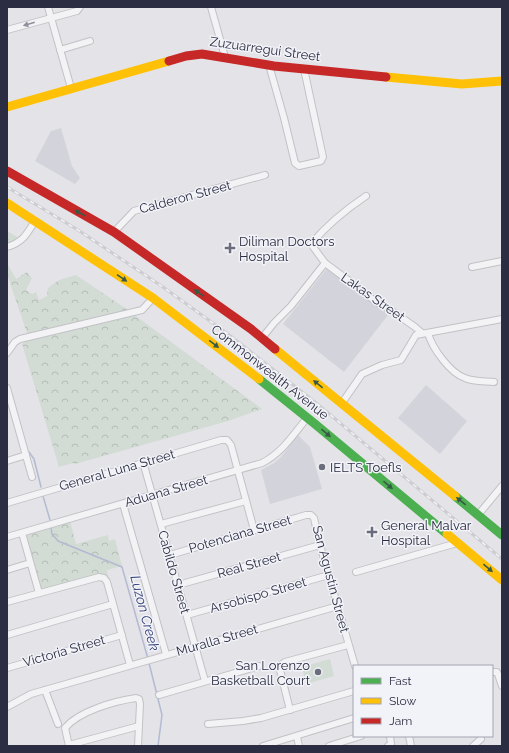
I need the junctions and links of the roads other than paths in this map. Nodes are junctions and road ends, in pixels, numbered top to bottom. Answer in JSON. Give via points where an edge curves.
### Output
{"nodes":[{"id":1,"x":48,"y":7,"type":"edge"},
{"id":2,"x":211,"y":7,"type":"edge"},
{"id":3,"x":80,"y":8,"type":"edge"},
{"id":4,"x":51,"y":18,"type":"junction"},
{"id":5,"x":7,"y":30,"type":"edge"},
{"id":6,"x":90,"y":41,"type":"dead end"},
{"id":7,"x":60,"y":50,"type":"junction"},
{"id":8,"x":225,"y":57,"type":"junction"},
{"id":9,"x":269,"y":65,"type":"junction"},
{"id":10,"x":304,"y":69,"type":"junction"},
{"id":11,"x":502,"y":81,"type":"edge"},
{"id":12,"x":71,"y":88,"type":"junction"},
{"id":13,"x":7,"y":107,"type":"edge"},
{"id":14,"x":7,"y":171,"type":"edge"},
{"id":15,"x":265,"y":175,"type":"dead end"},
{"id":16,"x":366,"y":196,"type":"dead end"},
{"id":17,"x":7,"y":203,"type":"edge"},
{"id":18,"x":35,"y":221,"type":"junction"},
{"id":19,"x":114,"y":232,"type":"junction"},
{"id":20,"x":7,"y":247,"type":"edge"},
{"id":21,"x":502,"y":261,"type":"edge"},
{"id":22,"x":325,"y":263,"type":"junction"},
{"id":23,"x":472,"y":267,"type":"dead end"},
{"id":24,"x":153,"y":298,"type":"junction"},
{"id":25,"x":502,"y":319,"type":"edge"},
{"id":26,"x":425,"y":333,"type":"junction"},
{"id":27,"x":262,"y":338,"type":"junction"},
{"id":28,"x":7,"y":353,"type":"edge"},
{"id":29,"x":494,"y":382,"type":"dead end"},
{"id":30,"x":7,"y":388,"type":"edge"},
{"id":31,"x":342,"y":403,"type":"junction"},
{"id":32,"x":10,"y":406,"type":"edge"},
{"id":33,"x":307,"y":418,"type":"junction"},
{"id":34,"x":26,"y":455,"type":"junction"},
{"id":35,"x":7,"y":461,"type":"edge"},
{"id":36,"x":144,"y":462,"type":"junction"},
{"id":37,"x":237,"y":470,"type":"junction"},
{"id":38,"x":32,"y":477,"type":"dead end"},
{"id":39,"x":502,"y":486,"type":"edge"},
{"id":40,"x":153,"y":495,"type":"junction"},
{"id":41,"x":246,"y":501,"type":"junction"},
{"id":42,"x":7,"y":503,"type":"edge"},
{"id":43,"x":123,"y":504,"type":"junction"},
{"id":44,"x":311,"y":515,"type":"joint"},
{"id":45,"x":478,"y":515,"type":"junction"},
{"id":46,"x":161,"y":524,"type":"junction"},
{"id":47,"x":254,"y":530,"type":"junction"},
{"id":48,"x":22,"y":533,"type":"junction"},
{"id":49,"x":502,"y":535,"type":"edge"},
{"id":50,"x":7,"y":537,"type":"edge"},
{"id":51,"x":457,"y":543,"type":"junction"},
{"id":52,"x":320,"y":545,"type":"junction"},
{"id":53,"x":170,"y":555,"type":"junction"},
{"id":54,"x":30,"y":563,"type":"junction"},
{"id":55,"x":7,"y":570,"type":"edge"},
{"id":56,"x":356,"y":572,"type":"dead end"},
{"id":57,"x":329,"y":575,"type":"junction"},
{"id":58,"x":502,"y":580,"type":"edge"},
{"id":59,"x":178,"y":585,"type":"junction"},
{"id":60,"x":39,"y":593,"type":"junction"},
{"id":61,"x":7,"y":602,"type":"edge"},
{"id":62,"x":113,"y":604,"type":"junction"},
{"id":63,"x":338,"y":606,"type":"junction"},
{"id":64,"x":187,"y":615,"type":"junction"},
{"id":65,"x":7,"y":635,"type":"edge"},
{"id":66,"x":122,"y":635,"type":"junction"},
{"id":67,"x":348,"y":645,"type":"junction"},
{"id":68,"x":196,"y":646,"type":"junction"},
{"id":69,"x":166,"y":654,"type":"junction"},
{"id":70,"x":130,"y":665,"type":"junction"},
{"id":71,"x":355,"y":665,"type":"edge"},
{"id":72,"x":259,"y":666,"type":"dead end"},
{"id":73,"x":7,"y":668,"type":"edge"},
{"id":74,"x":493,"y":672,"type":"edge"},
{"id":75,"x":206,"y":681,"type":"junction"},
{"id":76,"x":502,"y":686,"type":"edge"},
{"id":77,"x":45,"y":690,"type":"junction"},
{"id":78,"x":353,"y":691,"type":"edge"},
{"id":79,"x":159,"y":695,"type":"dead end"},
{"id":80,"x":7,"y":707,"type":"edge"},
{"id":81,"x":290,"y":710,"type":"junction"},
{"id":82,"x":353,"y":718,"type":"edge"},
{"id":83,"x":58,"y":724,"type":"dead end"},
{"id":84,"x":208,"y":724,"type":"dead end"},
{"id":85,"x":139,"y":726,"type":"junction"},
{"id":86,"x":297,"y":737,"type":"junction"},
{"id":87,"x":359,"y":737,"type":"edge"},
{"id":88,"x":481,"y":737,"type":"edge"},
{"id":89,"x":69,"y":746,"type":"edge"},
{"id":90,"x":138,"y":746,"type":"edge"},
{"id":91,"x":263,"y":746,"type":"edge"},
{"id":92,"x":299,"y":746,"type":"edge"},
{"id":93,"x":329,"y":746,"type":"edge"},
{"id":94,"x":473,"y":746,"type":"edge"},
{"id":95,"x":484,"y":746,"type":"edge"}],
"edges":[{"from":1,"to":4,"type":"street"},
{"from":2,"to":8,"type":"street"},
{"from":3,"to":4,"type":"street"},
{"from":4,"to":5,"type":"street","one_way":true},
{"from":4,"to":7,"type":"street"},
{"from":6,"to":7,"type":"street"},
{"from":7,"to":12,"type":"street"},
{"from":8,"to":9,"type":"main road","name":"Zuzuarregui Street"},
{"from":8,"to":12,"type":"main road","name":"Zuzuarregui Street","via":[[194,54]]},
{"from":9,"to":10,"type":"main road","name":"Zuzuarregui Street"},
{"from":9,"to":10,"type":"street","via":[[295,163],[299,166],[321,162],[324,157]]},
{"from":10,"to":11,"type":"main road","name":"Zuzuarregui Street","via":[[462,84]]},
{"from":12,"to":13,"type":"main road","name":"Zuzuarregui Street"},
{"from":19,"to":14,"type":"main road","name":"Commonwealth Avenue","one_way":true},
{"from":15,"to":19,"type":"street","name":"Calderon Street","via":[[134,211]]},
{"from":16,"to":22,"type":"street","name":"Lakas Street","via":[[332,221],[312,244]]},
{"from":17,"to":18,"type":"main road","name":"Commonwealth Avenue"},
{"from":18,"to":20,"type":"street","via":[[20,242]]},
{"from":18,"to":24,"type":"main road","name":"Commonwealth Avenue","one_way":true},
{"from":27,"to":19,"type":"main road","name":"Commonwealth Avenue","one_way":true},
{"from":21,"to":23,"type":"street"},
{"from":22,"to":26,"type":"street","name":"Lakas Street","via":[[376,302]]},
{"from":22,"to":27,"type":"street"},
{"from":24,"to":28,"type":"street","via":[[142,310],[20,339]]},
{"from":24,"to":33,"type":"main road","name":"Commonwealth Avenue","one_way":true},
{"from":25,"to":26,"type":"street"},
{"from":26,"to":29,"type":"street","via":[[457,374],[468,379]]},
{"from":26,"to":31,"type":"street","via":[[414,337],[401,360],[362,374]]},
{"from":31,"to":27,"type":"main road","name":"Commonwealth Avenue","one_way":true},
{"from":30,"to":32,"type":"street"},
{"from":45,"to":31,"type":"main road","name":"Commonwealth Avenue","one_way":true},
{"from":32,"to":34,"type":"street"},
{"from":33,"to":37,"type":"street","name":"Aduana Street","via":[[279,452],[262,463]]},
{"from":33,"to":51,"type":"main road","name":"Commonwealth Avenue","one_way":true},
{"from":34,"to":35,"type":"street"},
{"from":34,"to":38,"type":"street"},
{"from":36,"to":37,"type":"street","name":"General Luna Street","via":[[227,440],[231,445]]},
{"from":36,"to":40,"type":"street","name":"Cabildo Street"},
{"from":36,"to":42,"type":"street","name":"General Luna Street"},
{"from":37,"to":40,"type":"street","name":"Aduana Street"},
{"from":37,"to":41,"type":"street"},
{"from":39,"to":45,"type":"street"},
{"from":40,"to":43,"type":"street","name":"Aduana Street"},
{"from":40,"to":46,"type":"street","name":"Cabildo Street"},
{"from":41,"to":46,"type":"street"},
{"from":41,"to":47,"type":"street"},
{"from":43,"to":48,"type":"street","name":"Aduana Street"},
{"from":43,"to":69,"type":"street"},
{"from":44,"to":47,"type":"street","name":"Potenciana Street"},
{"from":44,"to":52,"type":"street","name":"San Agustin Street","via":[[314,518]]},
{"from":45,"to":49,"type":"main road","name":"Commonwealth Avenue"},
{"from":46,"to":53,"type":"street","name":"Cabildo Street"},
{"from":47,"to":53,"type":"street","name":"Potenciana Street"},
{"from":48,"to":50,"type":"street","name":"Aduana Street"},
{"from":48,"to":54,"type":"street"},
{"from":51,"to":56,"type":"street"},
{"from":51,"to":58,"type":"main road","name":"Commonwealth Avenue","one_way":true},
{"from":52,"to":57,"type":"street","name":"San Agustin Street"},
{"from":52,"to":59,"type":"street","name":"Real Street"},
{"from":53,"to":59,"type":"street","name":"Cabildo Street"},
{"from":54,"to":55,"type":"street"},
{"from":54,"to":60,"type":"street"},
{"from":57,"to":63,"type":"street","name":"San Agustin Street"},
{"from":57,"to":64,"type":"street","name":"Arsobispo Street"},
{"from":59,"to":64,"type":"street","name":"Cabildo Street"},
{"from":60,"to":61,"type":"street"},
{"from":60,"to":62,"type":"street","via":[[99,577],[107,582]]},
{"from":62,"to":65,"type":"street"},
{"from":62,"to":66,"type":"street"},
{"from":63,"to":67,"type":"street","name":"San Agustin Street"},
{"from":63,"to":68,"type":"street","name":"Muralla Street"},
{"from":64,"to":68,"type":"street","name":"Cabildo Street"},
{"from":66,"to":70,"type":"street"},
{"from":66,"to":73,"type":"street","name":"Victoria Street"},
{"from":67,"to":71,"type":"street","name":"San Agustin Street"},
{"from":67,"to":81,"type":"street","via":[[281,665]]},
{"from":68,"to":69,"type":"street","name":"Muralla Street"},
{"from":68,"to":75,"type":"street","name":"Cabildo Street"},
{"from":69,"to":70,"type":"street","name":"Muralla Street"},
{"from":70,"to":77,"type":"street","name":"Muralla Street"},
{"from":72,"to":75,"type":"street"},
{"from":74,"to":76,"type":"street","via":[[497,672]]},
{"from":75,"to":79,"type":"street"},
{"from":77,"to":80,"type":"street","name":"Muralla Street","via":[[26,696]]},
{"from":77,"to":83,"type":"street"},
{"from":78,"to":81,"type":"street"},
{"from":81,"to":84,"type":"street","via":[[253,720]]},
{"from":82,"to":86,"type":"street"},
{"from":85,"to":89,"type":"street"},
{"from":85,"to":89,"type":"street","via":[[139,699],[130,699],[84,714],[65,728]]},
{"from":85,"to":90,"type":"street"},
{"from":86,"to":91,"type":"street"},
{"from":86,"to":92,"type":"street"},
{"from":87,"to":93,"type":"street"},
{"from":88,"to":94,"type":"street"},
{"from":88,"to":95,"type":"street"}]}
